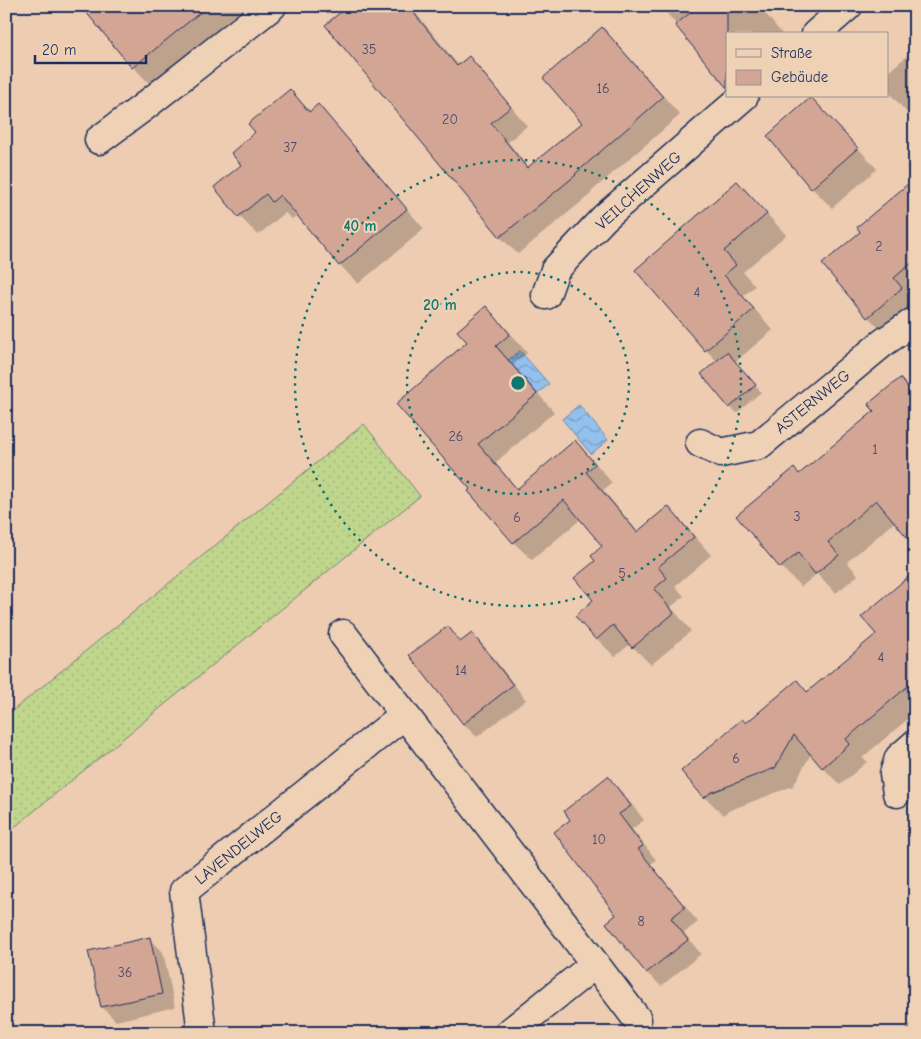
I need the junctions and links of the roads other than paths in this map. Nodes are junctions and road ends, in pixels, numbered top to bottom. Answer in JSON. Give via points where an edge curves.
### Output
{"nodes":[{"id":1,"x":272,"y":6,"type":"edge"},
{"id":2,"x":848,"y":6,"type":"edge"},
{"id":3,"x":818,"y":32,"type":"edge"},
{"id":4,"x":742,"y":98,"type":"edge"},
{"id":5,"x":99,"y":140,"type":"dead end"},
{"id":6,"x":546,"y":294,"type":"dead end"},
{"id":7,"x":915,"y":321,"type":"edge"},
{"id":8,"x":700,"y":443,"type":"dead end"},
{"id":9,"x":343,"y":634,"type":"dead end"},
{"id":10,"x":404,"y":715,"type":"junction"},
{"id":11,"x":915,"y":744,"type":"edge"},
{"id":12,"x":897,"y":793,"type":"dead end"},
{"id":13,"x":595,"y":964,"type":"junction"},
{"id":14,"x":637,"y":1019,"type":"dead end"},
{"id":15,"x":202,"y":1033,"type":"edge"},
{"id":16,"x":509,"y":1033,"type":"edge"}],
"edges":[{"from":1,"to":5,"type":"street"},
{"from":2,"to":3,"type":"street"},
{"from":4,"to":6,"type":"street","name":"VEILCHENWEG","via":[[604,218],[555,270]]},
{"from":7,"to":8,"type":"street","name":"ASTERNWEG","via":[[884,342],[759,444],[721,453]]},
{"from":9,"to":10,"type":"street"},
{"from":10,"to":13,"type":"street"},
{"from":10,"to":15,"type":"street","name":"LAVENDELWEG","via":[[184,891]]},
{"from":11,"to":12,"type":"street","via":[[899,758],[894,774]]},
{"from":13,"to":14,"type":"street"},
{"from":13,"to":16,"type":"street"}]}
